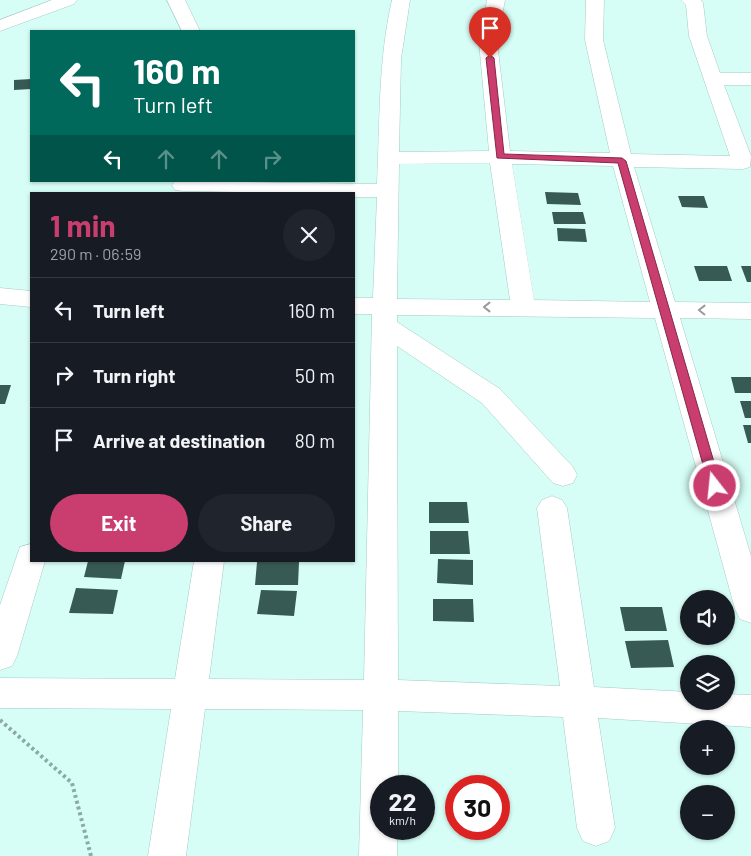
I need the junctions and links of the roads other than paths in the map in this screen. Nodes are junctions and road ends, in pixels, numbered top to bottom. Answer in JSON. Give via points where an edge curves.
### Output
{"nodes":[{"id":1,"x":68,"y":0,"type":"edge"},
{"id":2,"x":176,"y":0,"type":"edge"},
{"id":3,"x":401,"y":0,"type":"edge"},
{"id":4,"x":496,"y":0,"type":"edge"},
{"id":5,"x":595,"y":0,"type":"edge"},
{"id":6,"x":690,"y":0,"type":"edge"},
{"id":7,"x":0,"y":26,"type":"edge"},
{"id":8,"x":191,"y":30,"type":"edge"},
{"id":9,"x":712,"y":79,"type":"junction"},
{"id":10,"x":751,"y":79,"type":"edge"},
{"id":11,"x":500,"y":156,"type":"junction"},
{"id":12,"x":388,"y":158,"type":"junction"},
{"id":13,"x":622,"y":161,"type":"junction"},
{"id":14,"x":748,"y":169,"type":"edge"},
{"id":15,"x":183,"y":185,"type":"dead end"},
{"id":16,"x":387,"y":191,"type":"junction"},
{"id":17,"x":0,"y":283,"type":"edge"},
{"id":18,"x":30,"y":284,"type":"edge"},
{"id":19,"x":355,"y":289,"type":"edge"},
{"id":20,"x":751,"y":294,"type":"edge"},
{"id":21,"x":0,"y":296,"type":"edge"},
{"id":22,"x":30,"y":299,"type":"edge"},
{"id":23,"x":523,"y":299,"type":"junction"},
{"id":24,"x":663,"y":301,"type":"junction"},
{"id":25,"x":355,"y":306,"type":"edge"},
{"id":26,"x":383,"y":307,"type":"junction"},
{"id":27,"x":751,"y":311,"type":"edge"},
{"id":28,"x":563,"y":475,"type":"dead end"},
{"id":29,"x":552,"y":508,"type":"dead end"},
{"id":30,"x":30,"y":559,"type":"edge"},
{"id":31,"x":209,"y":562,"type":"edge"},
{"id":32,"x":751,"y":609,"type":"edge"},
{"id":33,"x":0,"y":656,"type":"edge"},
{"id":34,"x":0,"y":693,"type":"edge"},
{"id":35,"x":190,"y":694,"type":"junction"},
{"id":36,"x":382,"y":695,"type":"junction"},
{"id":37,"x":580,"y":702,"type":"junction"},
{"id":38,"x":751,"y":711,"type":"edge"},
{"id":39,"x":596,"y":828,"type":"dead end"},
{"id":40,"x":167,"y":856,"type":"edge"},
{"id":41,"x":378,"y":856,"type":"edge"}],
"edges":[{"from":1,"to":7,"type":"street"},
{"from":2,"to":8,"type":"street"},
{"from":3,"to":12,"type":"street","via":[[391,46]]},
{"from":4,"to":11,"type":"street","via":[[488,42]]},
{"from":5,"to":13,"type":"street","via":[[594,40]]},
{"from":6,"to":9,"type":"street","via":[[694,3],[698,36]]},
{"from":9,"to":10,"type":"street"},
{"from":9,"to":14,"type":"street"},
{"from":11,"to":12,"type":"street"},
{"from":11,"to":13,"type":"street"},
{"from":11,"to":23,"type":"street"},
{"from":12,"to":16,"type":"street"},
{"from":13,"to":14,"type":"street"},
{"from":13,"to":24,"type":"street"},
{"from":15,"to":16,"type":"street"},
{"from":16,"to":26,"type":"street"},
{"from":17,"to":18,"type":"street"},
{"from":19,"to":26,"type":"street"},
{"from":20,"to":24,"type":"street"},
{"from":21,"to":22,"type":"street"},
{"from":23,"to":24,"type":"street"},
{"from":23,"to":26,"type":"street"},
{"from":27,"to":24,"type":"street","one_way":true},
{"from":24,"to":32,"type":"street"},
{"from":25,"to":26,"type":"street"},
{"from":26,"to":28,"type":"street","via":[[491,396]]},
{"from":26,"to":36,"type":"street"},
{"from":29,"to":37,"type":"street"},
{"from":30,"to":33,"type":"street"},
{"from":31,"to":35,"type":"street"},
{"from":34,"to":35,"type":"street"},
{"from":35,"to":36,"type":"street"},
{"from":35,"to":40,"type":"street"},
{"from":36,"to":37,"type":"street"},
{"from":36,"to":41,"type":"street"},
{"from":37,"to":38,"type":"street"},
{"from":37,"to":39,"type":"street"}]}
